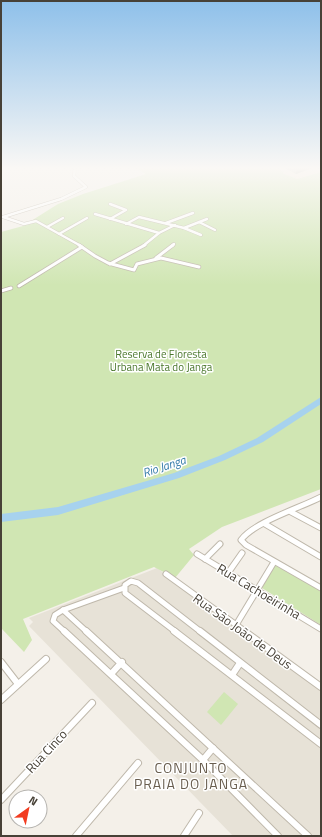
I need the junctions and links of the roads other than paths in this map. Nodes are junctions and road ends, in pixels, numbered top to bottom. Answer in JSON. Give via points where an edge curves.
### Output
{"nodes":[{"id":1,"x":39,"y":206,"type":"edge"},
{"id":2,"x":115,"y":206,"type":"edge"},
{"id":3,"x":193,"y":213,"type":"dead end"},
{"id":4,"x":95,"y":214,"type":"dead end"},
{"id":5,"x":2,"y":217,"type":"edge"},
{"id":6,"x":63,"y":218,"type":"dead end"},
{"id":7,"x":87,"y":218,"type":"dead end"},
{"id":8,"x":110,"y":219,"type":"junction"},
{"id":9,"x":207,"y":219,"type":"dead end"},
{"id":10,"x":199,"y":222,"type":"junction"},
{"id":11,"x":166,"y":223,"type":"junction"},
{"id":12,"x":126,"y":224,"type":"junction"},
{"id":13,"x":175,"y":225,"type":"junction"},
{"id":14,"x":47,"y":227,"type":"junction"},
{"id":15,"x":184,"y":228,"type":"junction"},
{"id":16,"x":216,"y":230,"type":"dead end"},
{"id":17,"x":159,"y":233,"type":"junction"},
{"id":18,"x":59,"y":234,"type":"junction"},
{"id":19,"x":201,"y":235,"type":"dead end"},
{"id":20,"x":174,"y":244,"type":"dead end"},
{"id":21,"x":82,"y":247,"type":"junction"},
{"id":22,"x":155,"y":258,"type":"junction"},
{"id":23,"x":110,"y":264,"type":"junction"},
{"id":24,"x":199,"y":267,"type":"dead end"},
{"id":25,"x":19,"y":286,"type":"dead end"},
{"id":26,"x":12,"y":288,"type":"dead end"},
{"id":27,"x":1,"y":291,"type":"edge"},
{"id":28,"x":320,"y":499,"type":"edge"},
{"id":29,"x":291,"y":512,"type":"junction"},
{"id":30,"x":265,"y":524,"type":"junction"},
{"id":31,"x":321,"y":528,"type":"edge"},
{"id":32,"x":220,"y":544,"type":"dead end"},
{"id":33,"x":242,"y":553,"type":"dead end"},
{"id":34,"x":197,"y":554,"type":"dead end"},
{"id":35,"x":321,"y":557,"type":"edge"},
{"id":36,"x":205,"y":559,"type":"junction"},
{"id":37,"x":274,"y":562,"type":"junction"},
{"id":38,"x":228,"y":573,"type":"junction"},
{"id":39,"x":166,"y":574,"type":"dead end"},
{"id":40,"x":321,"y":588,"type":"edge"},
{"id":41,"x":124,"y":590,"type":"junction"},
{"id":42,"x":257,"y":590,"type":"junction"},
{"id":43,"x":63,"y":610,"type":"junction"},
{"id":44,"x":236,"y":625,"type":"junction"},
{"id":45,"x":321,"y":629,"type":"edge"},
{"id":46,"x":46,"y":659,"type":"dead end"},
{"id":47,"x":1,"y":662,"type":"edge"},
{"id":48,"x":122,"y":662,"type":"junction"},
{"id":49,"x":240,"y":663,"type":"junction"},
{"id":50,"x":111,"y":674,"type":"junction"},
{"id":51,"x":232,"y":675,"type":"junction"},
{"id":52,"x":18,"y":684,"type":"junction"},
{"id":53,"x":321,"y":687,"type":"edge"},
{"id":54,"x":1,"y":700,"type":"edge"},
{"id":55,"x":92,"y":703,"type":"dead end"},
{"id":56,"x":321,"y":725,"type":"edge"},
{"id":57,"x":321,"y":744,"type":"edge"},
{"id":58,"x":213,"y":748,"type":"junction"},
{"id":59,"x":203,"y":760,"type":"junction"},
{"id":60,"x":138,"y":763,"type":"dead end"},
{"id":61,"x":1,"y":800,"type":"edge"},
{"id":62,"x":199,"y":813,"type":"dead end"},
{"id":63,"x":76,"y":836,"type":"edge"},
{"id":64,"x":184,"y":836,"type":"edge"},
{"id":65,"x":278,"y":836,"type":"edge"},
{"id":66,"x":308,"y":836,"type":"edge"}],
"edges":[{"from":1,"to":5,"type":"street"},
{"from":2,"to":8,"type":"street","via":[[126,210]]},
{"from":3,"to":11,"type":"street"},
{"from":4,"to":8,"type":"street"},
{"from":5,"to":14,"type":"street","via":[[24,224],[36,221]]},
{"from":6,"to":14,"type":"street"},
{"from":7,"to":18,"type":"street"},
{"from":8,"to":12,"type":"street"},
{"from":9,"to":10,"type":"street"},
{"from":10,"to":15,"type":"street"},
{"from":10,"to":16,"type":"street"},
{"from":11,"to":12,"type":"street","via":[[140,217]]},
{"from":11,"to":13,"type":"street"},
{"from":12,"to":17,"type":"street"},
{"from":13,"to":15,"type":"street"},
{"from":13,"to":17,"type":"street"},
{"from":14,"to":18,"type":"street"},
{"from":15,"to":19,"type":"street"},
{"from":17,"to":23,"type":"street"},
{"from":18,"to":21,"type":"street"},
{"from":20,"to":22,"type":"street"},
{"from":21,"to":23,"type":"street"},
{"from":21,"to":25,"type":"street","via":[[49,270]]},
{"from":22,"to":23,"type":"street","via":[[136,264],[134,270],[120,269]]},
{"from":22,"to":24,"type":"street"},
{"from":26,"to":27,"type":"street"},
{"from":28,"to":29,"type":"street"},
{"from":29,"to":30,"type":"street"},
{"from":29,"to":31,"type":"street"},
{"from":30,"to":35,"type":"street"},
{"from":30,"to":37,"type":"street","via":[[257,526],[242,536],[241,540]]},
{"from":32,"to":36,"type":"street"},
{"from":33,"to":38,"type":"street"},
{"from":34,"to":36,"type":"street","name":"Rua Cachoeirinha"},
{"from":36,"to":38,"type":"street","name":"Rua Cachoeirinha"},
{"from":37,"to":40,"type":"street"},
{"from":37,"to":42,"type":"street"},
{"from":38,"to":42,"type":"street","name":"Rua Cachoeirinha"},
{"from":39,"to":44,"type":"street","name":"Rua São João de Deus"},
{"from":41,"to":43,"type":"street"},
{"from":41,"to":49,"type":"street","via":[[131,581],[138,583]]},
{"from":41,"to":51,"type":"street"},
{"from":42,"to":44,"type":"street"},
{"from":42,"to":45,"type":"street","name":"Rua Cachoeirinha"},
{"from":43,"to":48,"type":"street"},
{"from":43,"to":50,"type":"street","via":[[55,615],[53,620]]},
{"from":44,"to":53,"type":"street","name":"Rua São João de Deus"},
{"from":46,"to":52,"type":"street"},
{"from":47,"to":52,"type":"street"},
{"from":48,"to":50,"type":"street"},
{"from":48,"to":58,"type":"street"},
{"from":49,"to":51,"type":"street"},
{"from":49,"to":56,"type":"street"},
{"from":50,"to":59,"type":"street"},
{"from":51,"to":57,"type":"street"},
{"from":52,"to":54,"type":"street"},
{"from":55,"to":61,"type":"street","name":"Rua Cinco"},
{"from":58,"to":59,"type":"street"},
{"from":58,"to":66,"type":"street"},
{"from":59,"to":65,"type":"street"},
{"from":60,"to":63,"type":"street"},
{"from":62,"to":64,"type":"street"}]}
